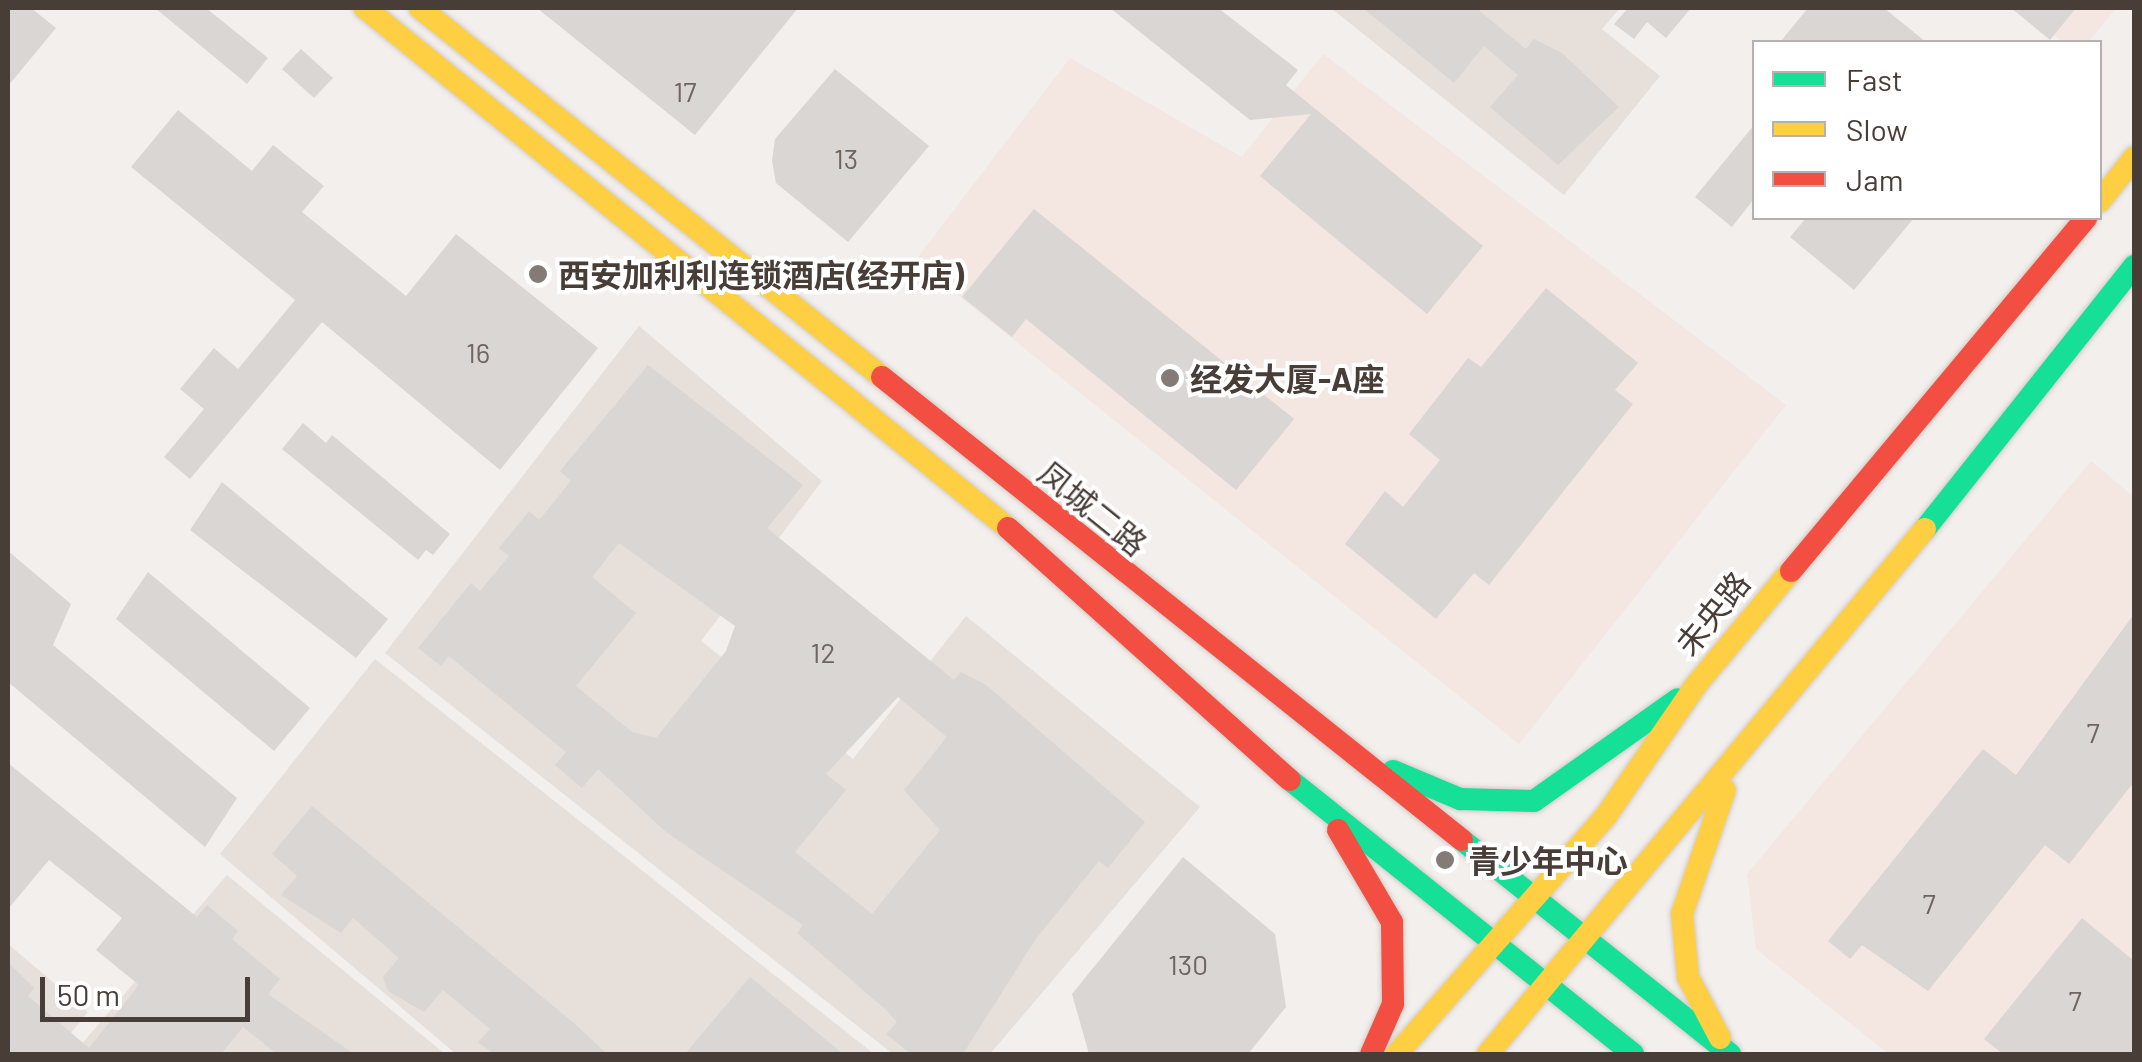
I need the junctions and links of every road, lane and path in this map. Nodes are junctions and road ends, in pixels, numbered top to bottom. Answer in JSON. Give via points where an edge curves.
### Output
{"nodes":[{"id":1,"x":365,"y":8,"type":"edge"},
{"id":2,"x":420,"y":8,"type":"edge"},
{"id":3,"x":2134,"y":158,"type":"edge"},
{"id":4,"x":2102,"y":198,"type":"edge"},
{"id":5,"x":2084,"y":220,"type":"edge"},
{"id":6,"x":2134,"y":266,"type":"edge"},
{"id":7,"x":1696,"y":685,"type":"junction"},
{"id":8,"x":1312,"y":724,"type":"junction"},
{"id":9,"x":1739,"y":761,"type":"junction"},
{"id":10,"x":1282,"y":776,"type":"junction"},
{"id":11,"x":1536,"y":901,"type":"junction"},
{"id":12,"x":1493,"y":938,"type":"junction"},
{"id":13,"x":1585,"y":940,"type":"junction"},
{"id":14,"x":1552,"y":986,"type":"junction"},
{"id":15,"x":1371,"y":1054,"type":"edge"},
{"id":16,"x":1397,"y":1054,"type":"edge"},
{"id":17,"x":1488,"y":1054,"type":"edge"},
{"id":18,"x":1633,"y":1054,"type":"edge"},
{"id":19,"x":1732,"y":1054,"type":"edge"}],
"edges":[{"from":1,"to":10,"type":"main road","via":[[1000,520]]},
{"from":2,"to":8,"type":"main road","name":"凤城二路"},
{"from":3,"to":4,"type":"main road"},
{"from":5,"to":7,"type":"main road","name":"未央路"},
{"from":6,"to":9,"type":"main road"},
{"from":7,"to":8,"type":"main road","via":[[1534,801],[1448,796]]},
{"from":7,"to":11,"type":"main road","name":"未央路"},
{"from":8,"to":11,"type":"main road","name":"凤城二路"},
{"from":9,"to":13,"type":"main road"},
{"from":9,"to":19,"type":"main road","via":[[1694,860],[1682,914],[1697,1002]]},
{"from":10,"to":12,"type":"main road"},
{"from":10,"to":15,"type":"main road","via":[[1336,827],[1392,922],[1394,1004]]},
{"from":11,"to":12,"type":"main road","name":"未央路"},
{"from":11,"to":13,"type":"main road","name":"凤城二路"},
{"from":12,"to":14,"type":"main road"},
{"from":12,"to":16,"type":"main road","name":"未央路"},
{"from":13,"to":14,"type":"main road"},
{"from":13,"to":19,"type":"main road","name":"凤城二路"},
{"from":14,"to":17,"type":"main road"},
{"from":14,"to":18,"type":"main road"}]}
